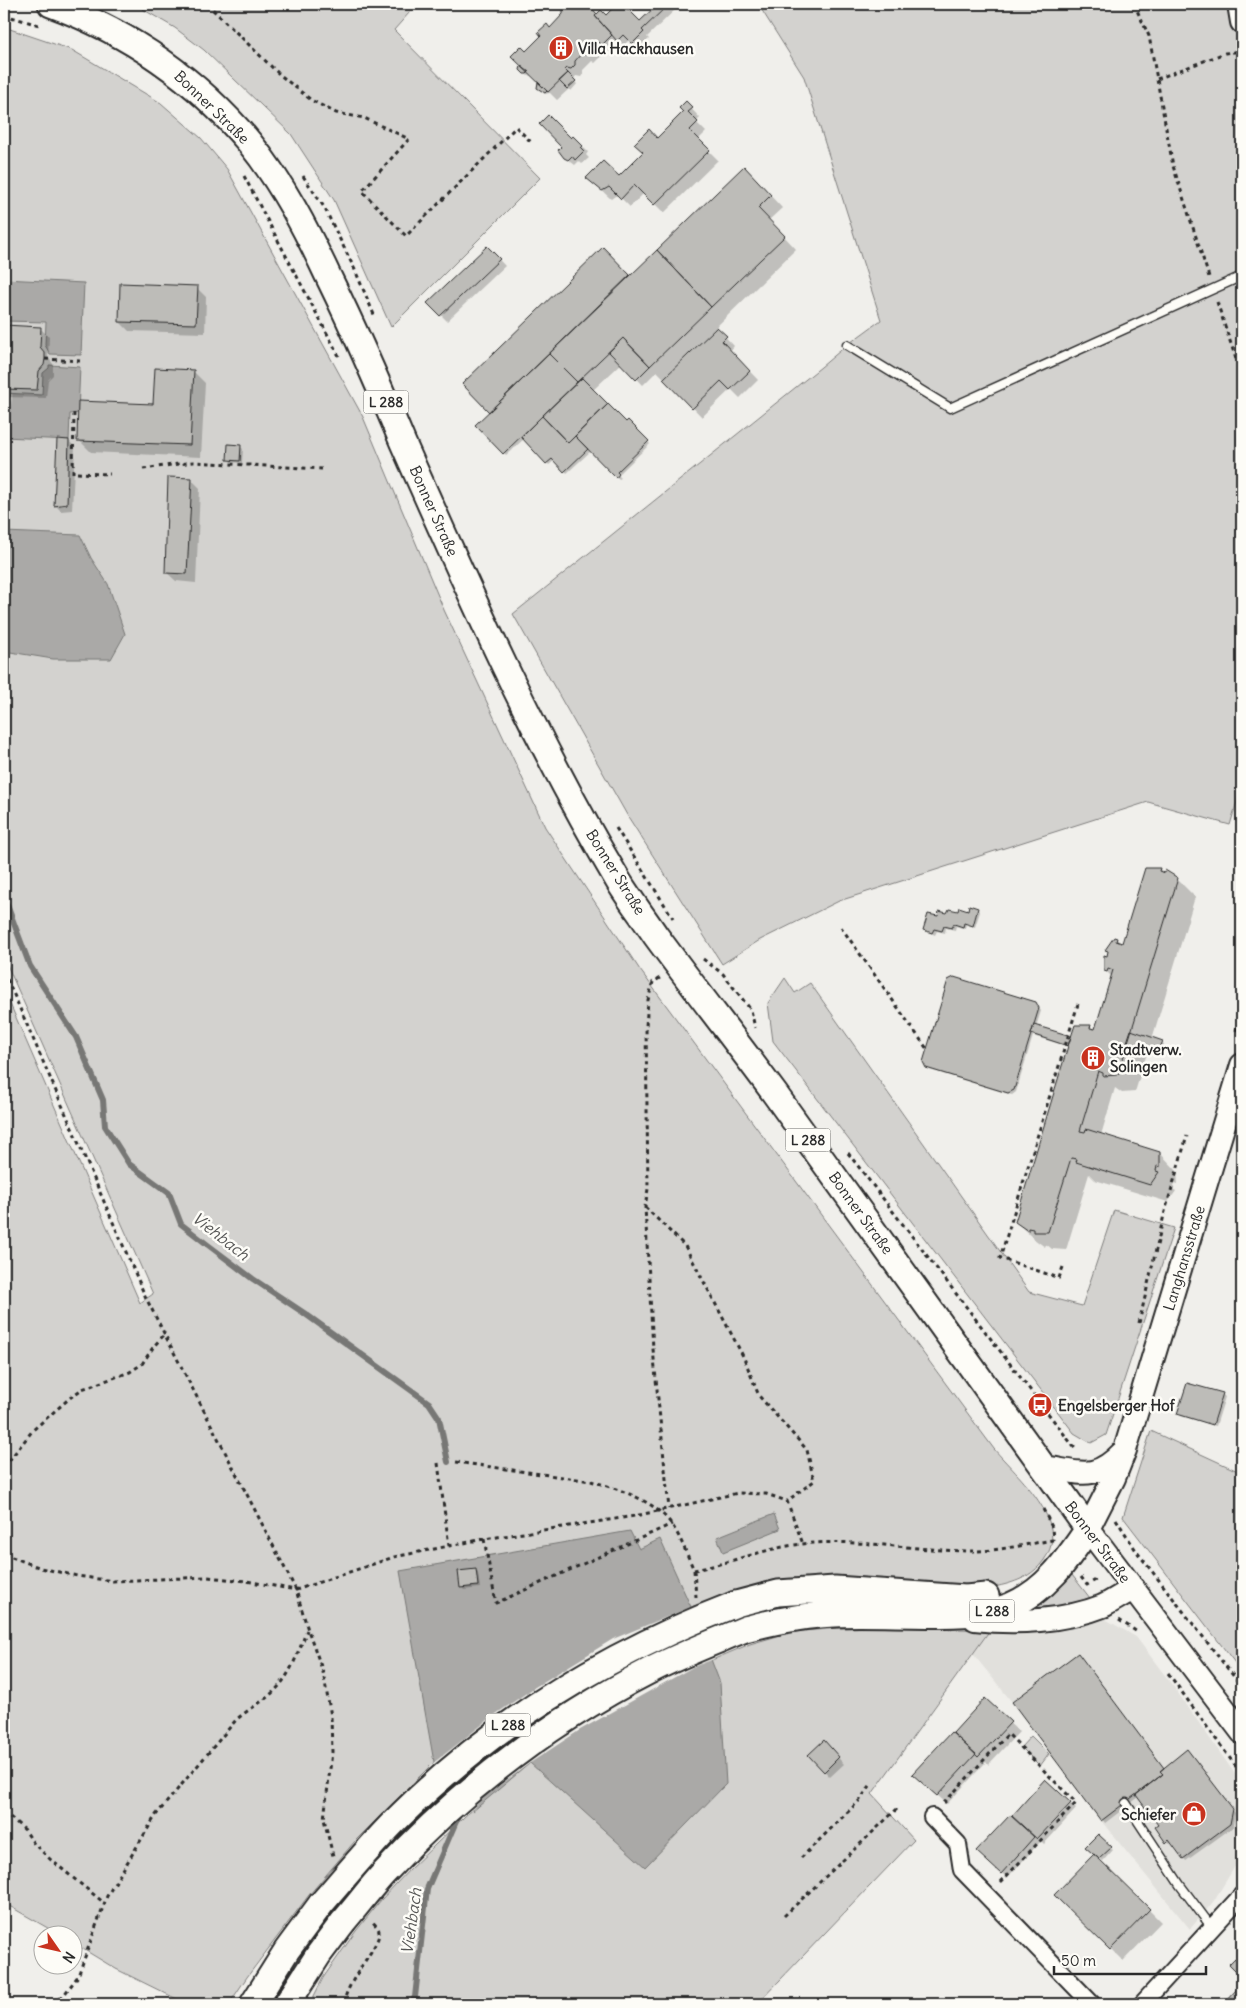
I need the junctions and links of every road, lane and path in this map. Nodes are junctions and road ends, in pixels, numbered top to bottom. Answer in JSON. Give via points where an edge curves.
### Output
{"nodes":[{"id":1,"x":51,"y":4,"type":"edge"},
{"id":2,"x":207,"y":4,"type":"edge"},
{"id":3,"x":1134,"y":4,"type":"edge"},
{"id":4,"x":1239,"y":4,"type":"edge"},
{"id":5,"x":1242,"y":22,"type":"edge"},
{"id":6,"x":1242,"y":51,"type":"edge"},
{"id":7,"x":1157,"y":79,"type":"junction"},
{"id":8,"x":533,"y":144,"type":"dead end"},
{"id":9,"x":302,"y":175,"type":"dead end"},
{"id":10,"x":1242,"y":276,"type":"edge"},
{"id":11,"x":1212,"y":290,"type":"junction"},
{"id":12,"x":376,"y":320,"type":"dead end"},
{"id":13,"x":847,"y":345,"type":"dead end"},
{"id":14,"x":45,"y":359,"type":"dead end"},
{"id":15,"x":80,"y":361,"type":"dead end"},
{"id":16,"x":1242,"y":377,"type":"edge"},
{"id":17,"x":9,"y":394,"type":"dead end"},
{"id":18,"x":74,"y":413,"type":"dead end"},
{"id":19,"x":6,"y":437,"type":"dead end"},
{"id":20,"x":143,"y":469,"type":"dead end"},
{"id":21,"x":322,"y":469,"type":"dead end"},
{"id":22,"x":110,"y":474,"type":"dead end"},
{"id":23,"x":613,"y":824,"type":"dead end"},
{"id":24,"x":676,"y":922,"type":"dead end"},
{"id":25,"x":841,"y":927,"type":"dead end"},
{"id":26,"x":696,"y":954,"type":"dead end"},
{"id":27,"x":4,"y":972,"type":"edge"},
{"id":28,"x":653,"y":982,"type":"dead end"},
{"id":29,"x":1078,"y":1004,"type":"dead end"},
{"id":30,"x":1242,"y":1011,"type":"edge"},
{"id":31,"x":1236,"y":1031,"type":"dead end"},
{"id":32,"x":756,"y":1032,"type":"dead end"},
{"id":33,"x":926,"y":1049,"type":"dead end"},
{"id":34,"x":1242,"y":1064,"type":"edge"},
{"id":35,"x":1187,"y":1136,"type":"dead end"},
{"id":36,"x":846,"y":1151,"type":"dead end"},
{"id":37,"x":645,"y":1207,"type":"junction"},
{"id":38,"x":1164,"y":1215,"type":"dead end"},
{"id":39,"x":1063,"y":1267,"type":"dead end"},
{"id":40,"x":164,"y":1336,"type":"junction"},
{"id":41,"x":1125,"y":1450,"type":"junction"},
{"id":42,"x":1080,"y":1455,"type":"dead end"},
{"id":43,"x":456,"y":1462,"type":"dead end"},
{"id":44,"x":438,"y":1464,"type":"dead end"},
{"id":45,"x":4,"y":1467,"type":"edge"},
{"id":46,"x":1043,"y":1467,"type":"junction"},
{"id":47,"x":1103,"y":1500,"type":"junction"},
{"id":48,"x":787,"y":1501,"type":"junction"},
{"id":49,"x":669,"y":1509,"type":"junction"},
{"id":50,"x":659,"y":1511,"type":"junction"},
{"id":51,"x":672,"y":1524,"type":"junction"},
{"id":52,"x":1088,"y":1530,"type":"junction"},
{"id":53,"x":484,"y":1539,"type":"junction"},
{"id":54,"x":1053,"y":1540,"type":"dead end"},
{"id":55,"x":803,"y":1544,"type":"junction"},
{"id":56,"x":449,"y":1546,"type":"junction"},
{"id":57,"x":4,"y":1554,"type":"edge"},
{"id":58,"x":694,"y":1570,"type":"junction"},
{"id":59,"x":1134,"y":1589,"type":"junction"},
{"id":60,"x":296,"y":1590,"type":"junction"},
{"id":61,"x":1031,"y":1594,"type":"junction"},
{"id":62,"x":696,"y":1605,"type":"dead end"},
{"id":63,"x":1102,"y":1606,"type":"junction"},
{"id":64,"x":950,"y":1615,"type":"junction"},
{"id":65,"x":308,"y":1630,"type":"junction"},
{"id":66,"x":1139,"y":1634,"type":"dead end"},
{"id":67,"x":1162,"y":1665,"type":"dead end"},
{"id":68,"x":1242,"y":1687,"type":"edge"},
{"id":69,"x":1242,"y":1732,"type":"edge"},
{"id":70,"x":1242,"y":1775,"type":"edge"},
{"id":71,"x":872,"y":1783,"type":"dead end"},
{"id":72,"x":1126,"y":1803,"type":"dead end"},
{"id":73,"x":897,"y":1810,"type":"dead end"},
{"id":74,"x":4,"y":1812,"type":"edge"},
{"id":75,"x":932,"y":1817,"type":"joint"},
{"id":76,"x":333,"y":1858,"type":"dead end"},
{"id":77,"x":801,"y":1858,"type":"dead end"},
{"id":78,"x":1242,"y":1895,"type":"edge"},
{"id":79,"x":988,"y":1896,"type":"junction"},
{"id":80,"x":103,"y":1902,"type":"junction"},
{"id":81,"x":369,"y":1916,"type":"dead end"},
{"id":82,"x":784,"y":1916,"type":"dead end"},
{"id":83,"x":1213,"y":1929,"type":"junction"},
{"id":84,"x":54,"y":2004,"type":"edge"},
{"id":85,"x":253,"y":2004,"type":"edge"},
{"id":86,"x":287,"y":2004,"type":"edge"},
{"id":87,"x":344,"y":2004,"type":"edge"},
{"id":88,"x":1092,"y":2004,"type":"edge"},
{"id":89,"x":1142,"y":2004,"type":"edge"}],
"edges":[{"from":1,"to":46,"type":"main road","name":"Bonner Straße","number":"L 288","via":[[111,30],[160,60],[196,88],[252,146],[295,210],[316,250],[537,736],[621,886]]},
{"from":2,"to":8,"type":"path","via":[[279,74],[311,100],[336,113],[364,118],[409,139],[362,191],[406,236],[516,127]]},
{"from":3,"to":7,"type":"path","via":[[1148,36]]},
{"from":4,"to":5,"type":"street"},
{"from":6,"to":7,"type":"path"},
{"from":7,"to":11,"type":"path","via":[[1173,166]]},
{"from":9,"to":12,"type":"path","via":[[324,207]]},
{"from":10,"to":11,"type":"lane"},
{"from":11,"to":13,"type":"lane","via":[[950,408]]},
{"from":11,"to":16,"type":"path"},
{"from":14,"to":15,"type":"path"},
{"from":17,"to":19,"type":"path"},
{"from":18,"to":22,"type":"path","via":[[73,473]]},
{"from":20,"to":21,"type":"path","via":[[193,462]]},
{"from":23,"to":24,"type":"path"},
{"from":25,"to":33,"type":"path"},
{"from":26,"to":32,"type":"path","via":[[723,974],[751,1010]]},
{"from":27,"to":40,"type":"path"},
{"from":28,"to":37,"type":"path","via":[[646,1026],[648,1190]]},
{"from":29,"to":39,"type":"path","via":[[1000,1258],[1059,1278]]},
{"from":30,"to":31,"type":"path"},
{"from":34,"to":41,"type":"street","name":"Langhansstraße"},
{"from":35,"to":38,"type":"path"},
{"from":36,"to":42,"type":"path"},
{"from":37,"to":48,"type":"path","via":[[685,1246],[744,1358],[759,1396],[807,1450],[814,1481]]},
{"from":37,"to":49,"type":"path","via":[[653,1349]]},
{"from":40,"to":45,"type":"path","via":[[142,1364],[130,1372],[82,1389],[71,1397],[34,1430]]},
{"from":40,"to":60,"type":"path"},
{"from":41,"to":46,"type":"street","name":"Langhansstraße","via":[[1110,1466],[1089,1474]]},
{"from":41,"to":47,"type":"street","name":"Langhansstraße"},
{"from":43,"to":50,"type":"path","via":[[591,1481],[612,1487]]},
{"from":44,"to":56,"type":"path"},
{"from":46,"to":52,"type":"main road","name":"Bonner Straße","number":"L 288"},
{"from":47,"to":52,"type":"street","name":"Langhansstraße"},
{"from":47,"to":68,"type":"path","via":[[1137,1552]]},
{"from":48,"to":49,"type":"path","via":[[766,1494],[738,1493]]},
{"from":48,"to":55,"type":"path"},
{"from":49,"to":50,"type":"path"},
{"from":50,"to":51,"type":"path"},
{"from":50,"to":53,"type":"path"},
{"from":51,"to":53,"type":"path","via":[[496,1603]]},
{"from":51,"to":58,"type":"path"},
{"from":52,"to":59,"type":"street","name":"Bonner Straße","number":"L 288"},
{"from":52,"to":61,"type":"main road","number":"L 288","via":[[1059,1570]]},
{"from":53,"to":56,"type":"path"},
{"from":54,"to":55,"type":"path","via":[[975,1551]]},
{"from":55,"to":58,"type":"path"},
{"from":56,"to":60,"type":"path","via":[[394,1557]]},
{"from":57,"to":60,"type":"path","via":[[41,1568],[113,1582],[207,1577],[246,1580]]},
{"from":58,"to":62,"type":"path"},
{"from":59,"to":63,"type":"street","number":"L 288"},
{"from":59,"to":69,"type":"street","name":"Bonner Straße","number":"L 288"},
{"from":60,"to":65,"type":"path"},
{"from":61,"to":64,"type":"main road","number":"L 288","via":[[1010,1606]]},
{"from":61,"to":85,"type":"main road","number":"L 288","bridge":true,"via":[[966,1598],[835,1589],[778,1593],[736,1604],[630,1650],[554,1693],[516,1719],[445,1774],[402,1814],[321,1904]]},
{"from":63,"to":64,"type":"street","number":"L 288","via":[[1030,1621],[994,1621]]},
{"from":63,"to":66,"type":"path"},
{"from":64,"to":86,"type":"main road","number":"L 288","bridge":true,"via":[[835,1614],[782,1619],[745,1629],[652,1669],[598,1699],[497,1768],[449,1808],[383,1874],[343,1922]]},
{"from":65,"to":76,"type":"path","via":[[323,1672],[332,1716],[332,1752],[324,1819]]},
{"from":65,"to":80,"type":"path","via":[[287,1677],[271,1695],[236,1720],[173,1794],[156,1815]]},
{"from":67,"to":70,"type":"path"},
{"from":71,"to":77,"type":"path","via":[[860,1800]]},
{"from":72,"to":83,"type":"lane"},
{"from":73,"to":82,"type":"path"},
{"from":74,"to":80,"type":"path","via":[[51,1860]]},
{"from":75,"to":79,"type":"street","via":[[958,1844],[962,1870]]},
{"from":75,"to":79,"type":"path","via":[[1008,1734],[1076,1803]]},
{"from":78,"to":83,"type":"street"},
{"from":79,"to":88,"type":"street"},
{"from":80,"to":84,"type":"path","via":[[82,1970]]},
{"from":81,"to":87,"type":"path","via":[[379,1934],[348,1988]]},
{"from":83,"to":89,"type":"street"}]}
